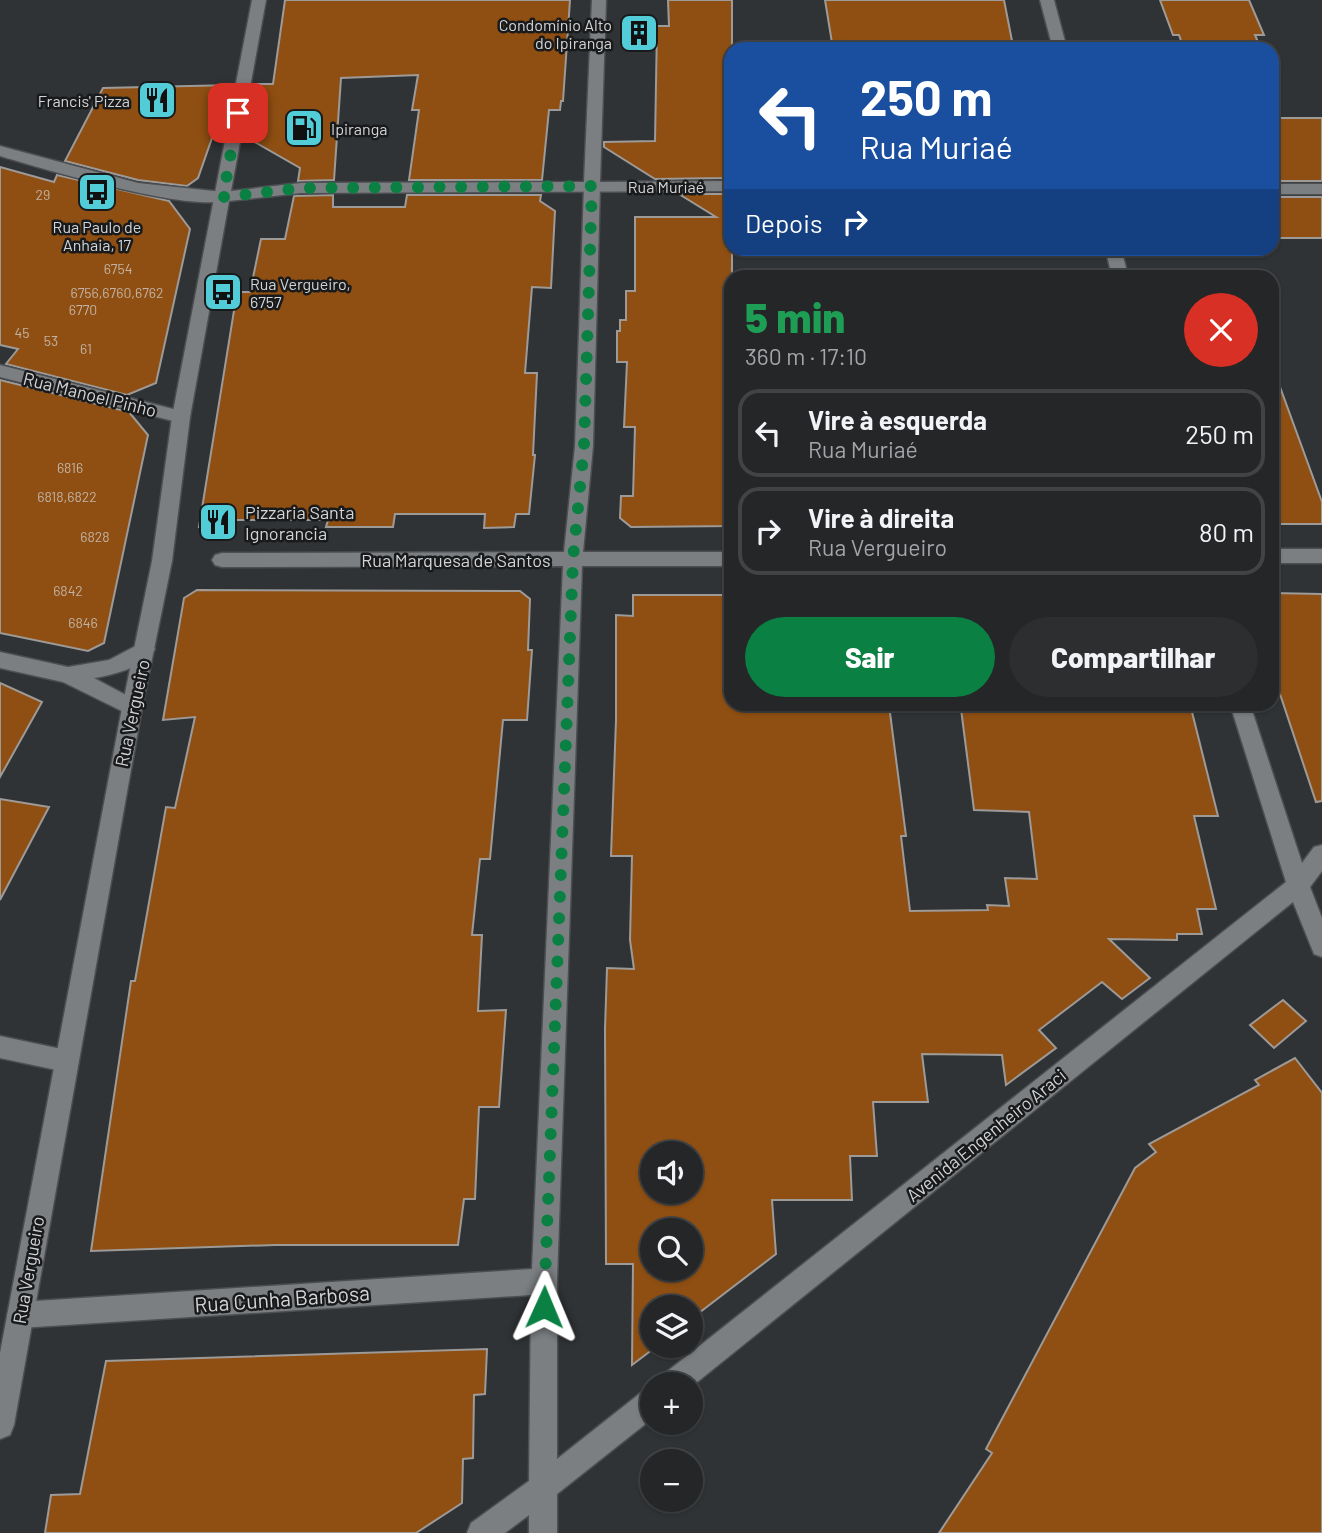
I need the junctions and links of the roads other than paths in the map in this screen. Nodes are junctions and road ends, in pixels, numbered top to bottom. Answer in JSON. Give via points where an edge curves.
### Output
{"nodes":[{"id":1,"x":259,"y":0,"type":"edge"},
{"id":2,"x":599,"y":0,"type":"edge"},
{"id":3,"x":1047,"y":0,"type":"edge"},
{"id":4,"x":1058,"y":42,"type":"edge"},
{"id":5,"x":0,"y":151,"type":"edge"},
{"id":6,"x":592,"y":186,"type":"junction"},
{"id":7,"x":724,"y":186,"type":"edge"},
{"id":8,"x":1279,"y":189,"type":"edge"},
{"id":9,"x":1322,"y":189,"type":"edge"},
{"id":10,"x":223,"y":197,"type":"junction"},
{"id":11,"x":0,"y":371,"type":"edge"},
{"id":12,"x":181,"y":417,"type":"junction"},
{"id":13,"x":1279,"y":556,"type":"edge"},
{"id":14,"x":1322,"y":556,"type":"edge"},
{"id":15,"x":573,"y":559,"type":"junction"},
{"id":16,"x":724,"y":559,"type":"edge"},
{"id":17,"x":222,"y":560,"type":"dead end"},
{"id":18,"x":145,"y":649,"type":"junction"},
{"id":19,"x":0,"y":660,"type":"edge"},
{"id":20,"x":67,"y":675,"type":"junction"},
{"id":21,"x":132,"y":708,"type":"junction"},
{"id":22,"x":1242,"y":711,"type":"edge"},
{"id":23,"x":1322,"y":854,"type":"edge"},
{"id":24,"x":1298,"y":885,"type":"junction"},
{"id":25,"x":1322,"y":947,"type":"edge"},
{"id":26,"x":0,"y":1047,"type":"edge"},
{"id":27,"x":66,"y":1061,"type":"junction"},
{"id":28,"x":544,"y":1282,"type":"junction"},
{"id":29,"x":20,"y":1315,"type":"junction"},
{"id":30,"x":689,"y":1372,"type":"edge"},
{"id":31,"x":640,"y":1411,"type":"edge"},
{"id":32,"x":0,"y":1425,"type":"edge"},
{"id":33,"x":543,"y":1488,"type":"junction"},
{"id":34,"x":481,"y":1533,"type":"edge"},
{"id":35,"x":544,"y":1533,"type":"edge"}],
"edges":[{"from":1,"to":10,"type":"street","name":"Rua Vergueiro"},
{"from":2,"to":6,"type":"street"},
{"from":3,"to":4,"type":"street"},
{"from":5,"to":10,"type":"street","name":"Rua Muriaé","via":[[143,190]]},
{"from":6,"to":7,"type":"street","name":"Rua Muriaé"},
{"from":6,"to":10,"type":"street","name":"Rua Muriaé","via":[[301,188]]},
{"from":6,"to":15,"type":"street","via":[[584,446]]},
{"from":8,"to":9,"type":"street"},
{"from":10,"to":12,"type":"street","name":"Rua Vergueiro"},
{"from":11,"to":12,"type":"street","name":"Rua Manoel Pinho"},
{"from":12,"to":18,"type":"street","name":"Rua Vergueiro"},
{"from":13,"to":14,"type":"street"},
{"from":15,"to":16,"type":"street","name":"Rua Marquesa de Santos"},
{"from":15,"to":17,"type":"street","name":"Rua Marquesa de Santos"},
{"from":15,"to":28,"type":"street"},
{"from":18,"to":20,"type":"street","via":[[113,667]]},
{"from":18,"to":21,"type":"street","name":"Rua Vergueiro"},
{"from":19,"to":20,"type":"street"},
{"from":20,"to":21,"type":"street"},
{"from":21,"to":27,"type":"street","name":"Rua Vergueiro"},
{"from":22,"to":24,"type":"street"},
{"from":23,"to":24,"type":"street","name":"Avenida Engenheiro Araci"},
{"from":24,"to":25,"type":"street"},
{"from":24,"to":30,"type":"street","name":"Avenida Engenheiro Araci"},
{"from":26,"to":27,"type":"street"},
{"from":27,"to":29,"type":"street","name":"Rua Vergueiro"},
{"from":28,"to":29,"type":"street","name":"Rua Cunha Barbosa"},
{"from":28,"to":33,"type":"street"},
{"from":29,"to":32,"type":"street","name":"Rua Vergueiro"},
{"from":31,"to":33,"type":"street"},
{"from":33,"to":34,"type":"street"},
{"from":33,"to":35,"type":"street"}]}
